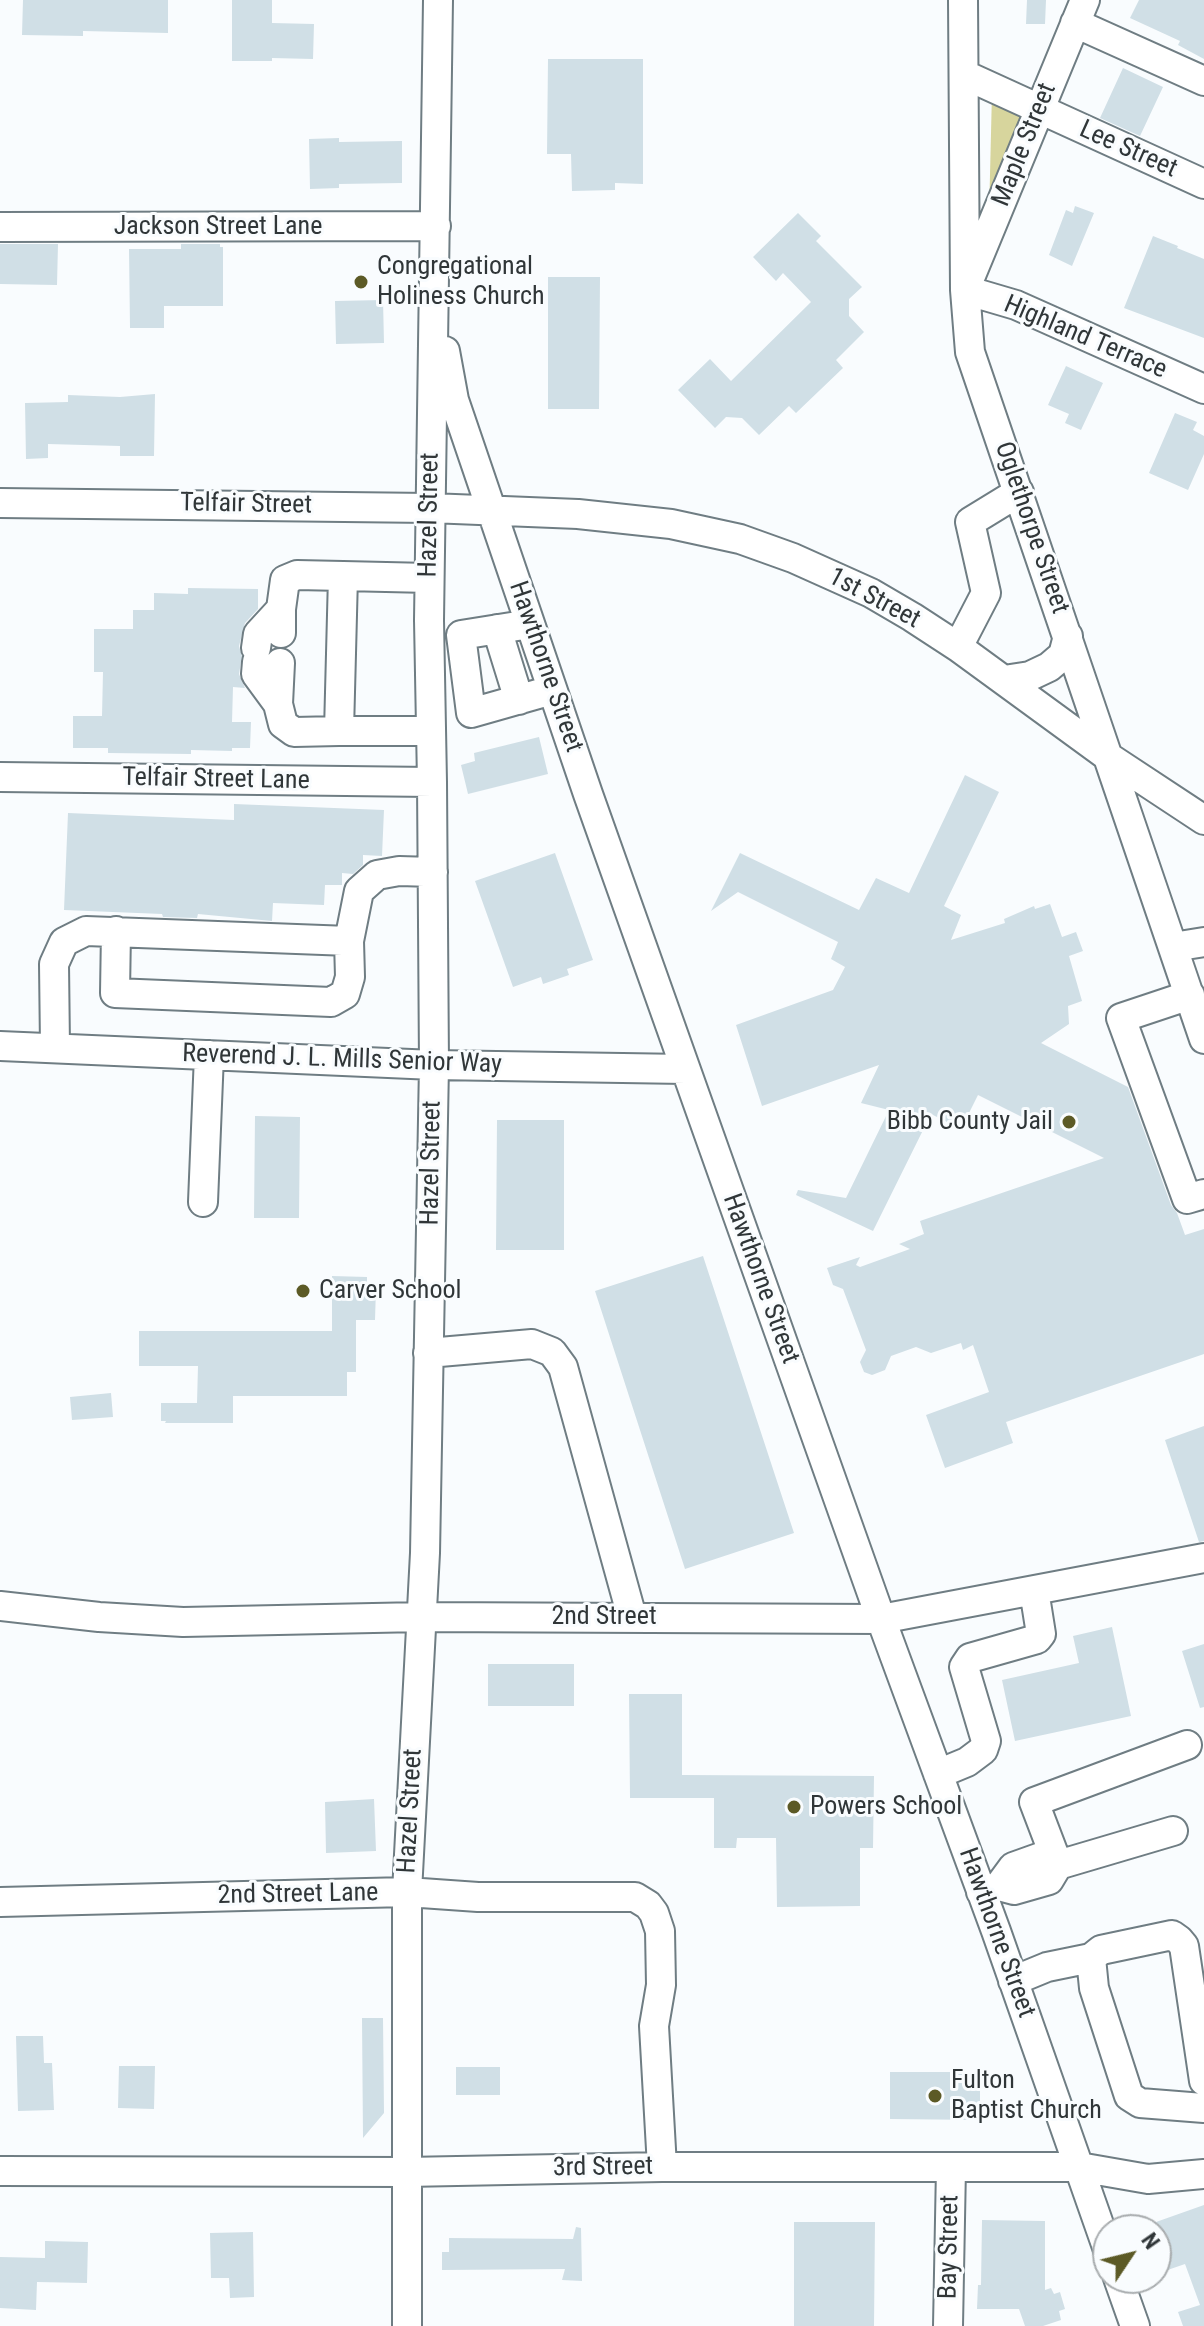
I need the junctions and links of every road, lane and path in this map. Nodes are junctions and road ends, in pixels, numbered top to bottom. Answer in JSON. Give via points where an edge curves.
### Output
{"nodes":[{"id":1,"x":438,"y":0,"type":"edge"},
{"id":2,"x":963,"y":0,"type":"edge"},
{"id":3,"x":1080,"y":12,"type":"edge"},
{"id":4,"x":965,"y":75,"type":"junction"},
{"id":5,"x":1204,"y":81,"type":"edge"},
{"id":6,"x":1040,"y":110,"type":"junction"},
{"id":7,"x":1204,"y":184,"type":"edge"},
{"id":8,"x":436,"y":226,"type":"junction"},
{"id":9,"x":0,"y":227,"type":"edge"},
{"id":10,"x":965,"y":290,"type":"junction"},
{"id":11,"x":435,"y":301,"type":"junction"},
{"id":12,"x":1204,"y":389,"type":"edge"},
{"id":13,"x":1019,"y":492,"type":"junction"},
{"id":14,"x":0,"y":503,"type":"edge"},
{"id":15,"x":430,"y":508,"type":"junction"},
{"id":16,"x":491,"y":510,"type":"junction"},
{"id":17,"x":343,"y":576,"type":"junction"},
{"id":18,"x":429,"y":578,"type":"junction"},
{"id":19,"x":530,"y":624,"type":"junction"},
{"id":20,"x":497,"y":629,"type":"junction"},
{"id":21,"x":461,"y":635,"type":"junction"},
{"id":22,"x":1068,"y":636,"type":"junction"},
{"id":23,"x":429,"y":637,"type":"junction"},
{"id":24,"x":958,"y":647,"type":"junction"},
{"id":25,"x":1004,"y":680,"type":"junction"},
{"id":26,"x":552,"y":690,"type":"junction"},
{"id":27,"x":519,"y":700,"type":"junction"},
{"id":28,"x":339,"y":731,"type":"junction"},
{"id":29,"x":431,"y":731,"type":"junction"},
{"id":30,"x":1110,"y":758,"type":"junction"},
{"id":31,"x":0,"y":777,"type":"edge"},
{"id":32,"x":432,"y":782,"type":"junction"},
{"id":33,"x":1204,"y":820,"type":"edge"},
{"id":34,"x":433,"y":872,"type":"junction"},
{"id":35,"x":116,"y":931,"type":"junction"},
{"id":36,"x":349,"y":941,"type":"junction"},
{"id":37,"x":1204,"y":942,"type":"edge"},
{"id":38,"x":1173,"y":947,"type":"junction"},
{"id":39,"x":1190,"y":995,"type":"junction"},
{"id":40,"x":1204,"y":1039,"type":"edge"},
{"id":41,"x":0,"y":1046,"type":"edge"},
{"id":42,"x":55,"y":1047,"type":"junction"},
{"id":43,"x":209,"y":1055,"type":"junction"},
{"id":44,"x":434,"y":1065,"type":"junction"},
{"id":45,"x":685,"y":1069,"type":"junction"},
{"id":46,"x":1204,"y":1194,"type":"edge"},
{"id":47,"x":203,"y":1202,"type":"dead end"},
{"id":48,"x":428,"y":1353,"type":"junction"},
{"id":49,"x":1204,"y":1558,"type":"edge"},
{"id":50,"x":1034,"y":1590,"type":"junction"},
{"id":51,"x":0,"y":1606,"type":"edge"},
{"id":52,"x":421,"y":1617,"type":"junction"},
{"id":53,"x":632,"y":1617,"type":"junction"},
{"id":54,"x":881,"y":1619,"type":"junction"},
{"id":55,"x":1187,"y":1745,"type":"dead end"},
{"id":56,"x":938,"y":1774,"type":"junction"},
{"id":57,"x":1173,"y":1831,"type":"dead end"},
{"id":58,"x":1058,"y":1865,"type":"junction"},
{"id":59,"x":990,"y":1889,"type":"junction"},
{"id":60,"x":407,"y":1892,"type":"junction"},
{"id":61,"x":0,"y":1902,"type":"edge"},
{"id":62,"x":1091,"y":1958,"type":"junction"},
{"id":63,"x":1013,"y":1981,"type":"junction"},
{"id":64,"x":1204,"y":2081,"type":"edge"},
{"id":65,"x":1204,"y":2108,"type":"edge"},
{"id":66,"x":662,"y":2167,"type":"junction"},
{"id":67,"x":951,"y":2167,"type":"junction"},
{"id":68,"x":1079,"y":2167,"type":"junction"},
{"id":69,"x":0,"y":2171,"type":"edge"},
{"id":70,"x":406,"y":2172,"type":"junction"},
{"id":71,"x":1204,"y":2174,"type":"edge"},
{"id":72,"x":1095,"y":2214,"type":"edge"},
{"id":73,"x":1124,"y":2294,"type":"edge"},
{"id":74,"x":407,"y":2326,"type":"edge"},
{"id":75,"x":948,"y":2326,"type":"edge"},
{"id":76,"x":1135,"y":2326,"type":"edge"}],
"edges":[{"from":1,"to":8,"type":"street","name":"Hazel Street"},
{"from":2,"to":4,"type":"street","name":"Oglethorpe Street"},
{"from":3,"to":5,"type":"street"},
{"from":3,"to":6,"type":"street","name":"Maple Street"},
{"from":4,"to":6,"type":"street","name":"Lee Street"},
{"from":4,"to":10,"type":"street","name":"Oglethorpe Street"},
{"from":6,"to":7,"type":"street","name":"Lee Street"},
{"from":6,"to":10,"type":"street","name":"Maple Street"},
{"from":8,"to":9,"type":"street","name":"Jackson Street Lane"},
{"from":8,"to":11,"type":"street","name":"Hazel Street"},
{"from":10,"to":12,"type":"street","name":"Highland Terrace","via":[[1016,305]]},
{"from":10,"to":13,"type":"street","name":"Oglethorpe Street","via":[[970,352]]},
{"from":11,"to":15,"type":"street","name":"Hazel Street"},
{"from":11,"to":16,"type":"street","name":"Hawthorne Street","via":[[454,400]]},
{"from":13,"to":22,"type":"street","name":"Oglethorpe Street"},
{"from":13,"to":24,"type":"street","via":[[970,522],[986,593]]},
{"from":14,"to":15,"type":"street","name":"Telfair Street"},
{"from":15,"to":16,"type":"street","name":"Telfair Street"},
{"from":15,"to":18,"type":"street","name":"Hazel Street"},
{"from":16,"to":19,"type":"street","name":"Hawthorne Street"},
{"from":16,"to":24,"type":"street","name":"1st Street","via":[[671,524],[740,539],[871,593]]},
{"from":17,"to":18,"type":"street"},
{"from":17,"to":28,"type":"street"},
{"from":17,"to":28,"type":"street","via":[[297,575],[285,580],[281,621],[258,634],[283,724],[294,732]]},
{"from":18,"to":23,"type":"street","name":"Hazel Street"},
{"from":19,"to":20,"type":"street"},
{"from":19,"to":26,"type":"street","name":"Hawthorne Street"},
{"from":20,"to":21,"type":"street"},
{"from":20,"to":27,"type":"street"},
{"from":21,"to":23,"type":"street"},
{"from":21,"to":27,"type":"street","via":[[471,713]]},
{"from":22,"to":25,"type":"street","via":[[1063,655],[1049,667]]},
{"from":22,"to":30,"type":"street","name":"Oglethorpe Street"},
{"from":23,"to":29,"type":"street","name":"Hazel Street"},
{"from":24,"to":25,"type":"street","name":"1st Street"},
{"from":25,"to":30,"type":"street","name":"1st Street"},
{"from":26,"to":27,"type":"street"},
{"from":26,"to":45,"type":"street","name":"Hawthorne Street"},
{"from":28,"to":29,"type":"street"},
{"from":29,"to":32,"type":"street","name":"Hazel Street"},
{"from":30,"to":33,"type":"street","name":"1st Street"},
{"from":30,"to":38,"type":"street","name":"Oglethorpe Street"},
{"from":31,"to":32,"type":"street","name":"Telfair Street Lane"},
{"from":32,"to":34,"type":"street","name":"Hazel Street"},
{"from":34,"to":36,"type":"street","via":[[377,875],[359,891]]},
{"from":34,"to":44,"type":"street","name":"Hazel Street"},
{"from":35,"to":36,"type":"street"},
{"from":35,"to":36,"type":"street","via":[[115,993],[316,1002],[345,994]]},
{"from":35,"to":42,"type":"street","via":[[86,931],[64,942],[54,964]]},
{"from":37,"to":38,"type":"street"},
{"from":38,"to":39,"type":"street","name":"Oglethorpe Street"},
{"from":39,"to":40,"type":"street","name":"Oglethorpe Street"},
{"from":39,"to":46,"type":"street","via":[[1121,1018],[1187,1199]]},
{"from":41,"to":42,"type":"street","name":"Reverend J. L. Mills Senior Way"},
{"from":42,"to":43,"type":"street","name":"Reverend J. L. Mills Senior Way"},
{"from":43,"to":44,"type":"street","name":"Reverend J. L. Mills Senior Way"},
{"from":43,"to":47,"type":"street"},
{"from":44,"to":45,"type":"street","name":"Reverend J. L. Mills Senior Way"},
{"from":44,"to":48,"type":"street","name":"Hazel Street"},
{"from":45,"to":54,"type":"street","name":"Hawthorne Street"},
{"from":48,"to":52,"type":"street","name":"Hazel Street"},
{"from":48,"to":53,"type":"street","via":[[532,1344],[552,1352],[563,1367]]},
{"from":49,"to":50,"type":"street","name":"2nd Street"},
{"from":50,"to":54,"type":"street","name":"2nd Street"},
{"from":50,"to":56,"type":"street","via":[[1041,1634],[1037,1639],[970,1658],[964,1667],[986,1741],[983,1750]]},
{"from":51,"to":52,"type":"street","name":"2nd Street","via":[[183,1622]]},
{"from":52,"to":53,"type":"street","name":"2nd Street"},
{"from":52,"to":60,"type":"street","name":"Hazel Street"},
{"from":53,"to":54,"type":"street","name":"2nd Street"},
{"from":54,"to":56,"type":"street","name":"Hawthorne Street"},
{"from":55,"to":58,"type":"street","via":[[1034,1802]]},
{"from":56,"to":59,"type":"street","name":"Hawthorne Street"},
{"from":57,"to":58,"type":"street"},
{"from":58,"to":59,"type":"street","via":[[1049,1880],[1014,1890]]},
{"from":59,"to":63,"type":"street","name":"Hawthorne Street"},
{"from":60,"to":61,"type":"street","name":"2nd Street Lane"},
{"from":60,"to":66,"type":"street","name":"2nd Street Lane","via":[[635,1897],[648,1905],[660,1931],[661,1985],[654,2026]]},
{"from":60,"to":70,"type":"street","name":"Hazel Street"},
{"from":62,"to":63,"type":"street"},
{"from":62,"to":64,"type":"street","via":[[1101,1950],[1172,1935],[1179,1940]]},
{"from":62,"to":65,"type":"street","via":[[1094,1988],[1129,2096],[1140,2103]]},
{"from":63,"to":68,"type":"street","name":"Hawthorne Street"},
{"from":66,"to":67,"type":"street","name":"3rd Street"},
{"from":66,"to":70,"type":"street","name":"3rd Street"},
{"from":67,"to":68,"type":"street","name":"3rd Street"},
{"from":67,"to":75,"type":"street","name":"Bay Street"},
{"from":68,"to":71,"type":"street","name":"3rd Street","via":[[1148,2179]]},
{"from":68,"to":72,"type":"street","name":"Hawthorne Street"},
{"from":69,"to":70,"type":"street","name":"3rd Street"},
{"from":70,"to":74,"type":"street","name":"Hazel Street"},
{"from":73,"to":76,"type":"street"}]}
